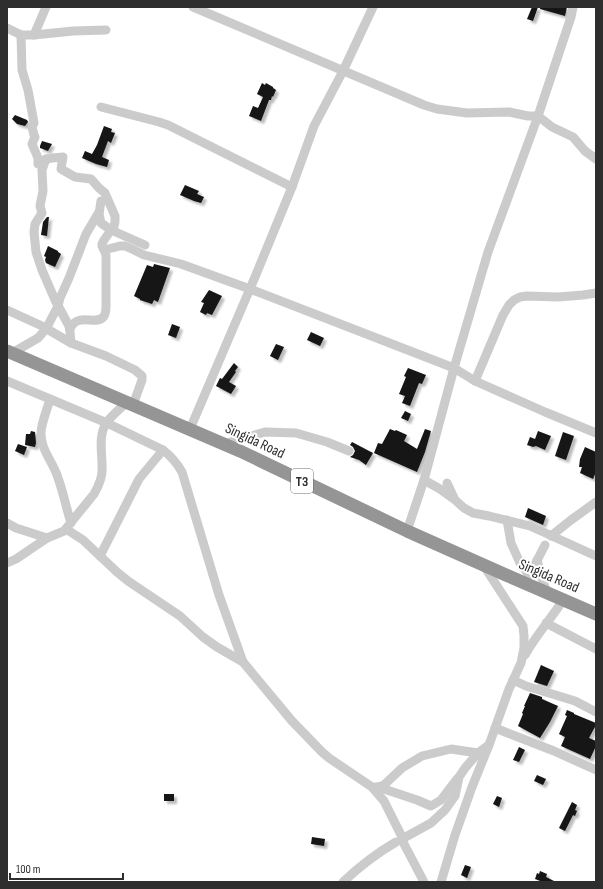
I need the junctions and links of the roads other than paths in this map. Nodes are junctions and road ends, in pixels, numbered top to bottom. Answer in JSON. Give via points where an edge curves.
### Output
{"nodes":[{"id":1,"x":46,"y":7,"type":"edge"},
{"id":2,"x":193,"y":7,"type":"edge"},
{"id":3,"x":373,"y":7,"type":"edge"},
{"id":4,"x":573,"y":7,"type":"edge"},
{"id":5,"x":7,"y":28,"type":"edge"},
{"id":6,"x":106,"y":30,"type":"dead end"},
{"id":7,"x":21,"y":35,"type":"junction"},
{"id":8,"x":34,"y":35,"type":"junction"},
{"id":9,"x":343,"y":71,"type":"junction"},
{"id":10,"x":101,"y":107,"type":"dead end"},
{"id":11,"x":538,"y":116,"type":"junction"},
{"id":12,"x":46,"y":159,"type":"junction"},
{"id":13,"x":596,"y":159,"type":"edge"},
{"id":14,"x":292,"y":187,"type":"junction"},
{"id":15,"x":101,"y":201,"type":"dead end"},
{"id":16,"x":99,"y":212,"type":"junction"},
{"id":17,"x":111,"y":230,"type":"junction"},
{"id":18,"x":145,"y":245,"type":"dead end"},
{"id":19,"x":104,"y":250,"type":"junction"},
{"id":20,"x":250,"y":289,"type":"junction"},
{"id":21,"x":596,"y":293,"type":"edge"},
{"id":22,"x":58,"y":306,"type":"junction"},
{"id":23,"x":7,"y":310,"type":"edge"},
{"id":24,"x":46,"y":329,"type":"junction"},
{"id":25,"x":70,"y":329,"type":"junction"},
{"id":26,"x":71,"y":343,"type":"junction"},
{"id":27,"x":9,"y":352,"type":"edge"},
{"id":28,"x":454,"y":368,"type":"junction"},
{"id":29,"x":7,"y":381,"type":"edge"},
{"id":30,"x":475,"y":381,"type":"junction"},
{"id":31,"x":50,"y":399,"type":"junction"},
{"id":32,"x":130,"y":404,"type":"junction"},
{"id":33,"x":107,"y":423,"type":"junction"},
{"id":34,"x":190,"y":430,"type":"junction"},
{"id":35,"x":596,"y":433,"type":"edge"},
{"id":36,"x":224,"y":444,"type":"junction"},
{"id":37,"x":164,"y":450,"type":"junction"},
{"id":38,"x":349,"y":451,"type":"dead end"},
{"id":39,"x":424,"y":480,"type":"junction"},
{"id":40,"x":447,"y":483,"type":"dead end"},
{"id":41,"x":454,"y":499,"type":"junction"},
{"id":42,"x":596,"y":502,"type":"edge"},
{"id":43,"x":507,"y":520,"type":"junction"},
{"id":44,"x":7,"y":523,"type":"edge"},
{"id":45,"x":68,"y":526,"type":"junction"},
{"id":46,"x":407,"y":531,"type":"junction"},
{"id":47,"x":551,"y":536,"type":"junction"},
{"id":48,"x":47,"y":538,"type":"junction"},
{"id":49,"x":545,"y":545,"type":"dead end"},
{"id":50,"x":100,"y":556,"type":"junction"},
{"id":51,"x":596,"y":556,"type":"edge"},
{"id":52,"x":537,"y":560,"type":"junction"},
{"id":53,"x":7,"y":563,"type":"edge"},
{"id":54,"x":484,"y":565,"type":"junction"},
{"id":55,"x":527,"y":579,"type":"junction"},
{"id":56,"x":547,"y":593,"type":"junction"},
{"id":57,"x":563,"y":600,"type":"junction"},
{"id":58,"x":596,"y":614,"type":"edge"},
{"id":59,"x":546,"y":623,"type":"junction"},
{"id":60,"x":596,"y":649,"type":"edge"},
{"id":61,"x":243,"y":662,"type":"junction"},
{"id":62,"x":521,"y":663,"type":"junction"},
{"id":63,"x":513,"y":680,"type":"junction"},
{"id":64,"x":596,"y":712,"type":"edge"},
{"id":65,"x":495,"y":728,"type":"junction"},
{"id":66,"x":489,"y":745,"type":"junction"},
{"id":67,"x":478,"y":752,"type":"junction"},
{"id":68,"x":596,"y":770,"type":"edge"},
{"id":69,"x":462,"y":771,"type":"junction"},
{"id":70,"x":375,"y":787,"type":"junction"},
{"id":71,"x":399,"y":840,"type":"junction"},
{"id":72,"x":343,"y":882,"type":"edge"},
{"id":73,"x":424,"y":882,"type":"edge"},
{"id":74,"x":441,"y":882,"type":"edge"}],
"edges":[{"from":1,"to":8,"type":"street"},
{"from":2,"to":9,"type":"street"},
{"from":3,"to":9,"type":"street"},
{"from":4,"to":11,"type":"street"},
{"from":5,"to":7,"type":"street"},
{"from":6,"to":8,"type":"street"},
{"from":7,"to":8,"type":"street"},
{"from":7,"to":12,"type":"street","via":[[22,70],[34,123],[32,127],[35,137],[32,144],[38,164]]},
{"from":9,"to":11,"type":"street","via":[[438,109]]},
{"from":9,"to":14,"type":"street","via":[[314,126]]},
{"from":10,"to":14,"type":"street","via":[[168,125]]},
{"from":11,"to":13,"type":"street","via":[[552,127],[573,137]]},
{"from":11,"to":28,"type":"street","via":[[488,252]]},
{"from":12,"to":17,"type":"street","via":[[63,157],[61,169],[75,177],[91,179],[105,193],[115,216]]},
{"from":12,"to":22,"type":"street","via":[[42,170],[42,213],[35,224],[34,232],[38,260]]},
{"from":14,"to":20,"type":"street"},
{"from":15,"to":16,"type":"street"},
{"from":16,"to":17,"type":"street","via":[[101,224]]},
{"from":16,"to":22,"type":"street","via":[[86,234]]},
{"from":17,"to":18,"type":"street"},
{"from":17,"to":19,"type":"street","via":[[102,244]]},
{"from":19,"to":20,"type":"street","via":[[120,246],[130,248],[144,255],[181,264]]},
{"from":19,"to":25,"type":"street","via":[[106,314],[99,319],[76,321]]},
{"from":20,"to":28,"type":"street"},
{"from":20,"to":34,"type":"street"},
{"from":21,"to":30,"type":"street","via":[[558,297],[527,296],[514,300],[503,315]]},
{"from":22,"to":24,"type":"street"},
{"from":22,"to":25,"type":"street"},
{"from":23,"to":24,"type":"street"},
{"from":24,"to":26,"type":"street"},
{"from":24,"to":27,"type":"street","via":[[38,338]]},
{"from":25,"to":26,"type":"street"},
{"from":26,"to":32,"type":"street","via":[[139,372],[142,380]]},
{"from":27,"to":32,"type":"highway","name":"Singida Road","number":"T3"},
{"from":28,"to":30,"type":"street"},
{"from":28,"to":39,"type":"street"},
{"from":29,"to":31,"type":"street"},
{"from":30,"to":35,"type":"street"},
{"from":31,"to":33,"type":"street"},
{"from":31,"to":45,"type":"street","via":[[41,434],[56,473]]},
{"from":32,"to":33,"type":"street"},
{"from":32,"to":34,"type":"highway","name":"Singida Road","number":"T3"},
{"from":33,"to":37,"type":"street"},
{"from":33,"to":45,"type":"street","via":[[102,432],[102,472],[99,483],[94,494]]},
{"from":34,"to":36,"type":"highway","name":"Singida Road","number":"T3"},
{"from":36,"to":38,"type":"street","via":[[265,432],[296,433]]},
{"from":36,"to":46,"type":"highway","name":"Singida Road","number":"T3"},
{"from":37,"to":50,"type":"street","via":[[139,479]]},
{"from":37,"to":61,"type":"street","via":[[182,472],[219,594]]},
{"from":39,"to":41,"type":"street"},
{"from":39,"to":46,"type":"street"},
{"from":40,"to":41,"type":"street"},
{"from":41,"to":43,"type":"street","via":[[473,513]]},
{"from":42,"to":47,"type":"street"},
{"from":43,"to":47,"type":"street","via":[[530,526]]},
{"from":43,"to":55,"type":"street","via":[[511,543]]},
{"from":44,"to":48,"type":"street"},
{"from":45,"to":48,"type":"street","via":[[60,533]]},
{"from":45,"to":50,"type":"street"},
{"from":46,"to":54,"type":"highway","name":"Singida Road","number":"T3"},
{"from":47,"to":51,"type":"street"},
{"from":48,"to":53,"type":"street"},
{"from":49,"to":52,"type":"street"},
{"from":50,"to":61,"type":"street","via":[[128,581],[180,616],[208,641]]},
{"from":52,"to":55,"type":"street"},
{"from":52,"to":56,"type":"street"},
{"from":54,"to":55,"type":"highway","name":"Singida Road","number":"T3"},
{"from":54,"to":62,"type":"street","via":[[523,626],[524,648]]},
{"from":55,"to":56,"type":"highway","name":"Singida Road","number":"T3"},
{"from":56,"to":57,"type":"highway","name":"Singida Road","number":"T3"},
{"from":57,"to":58,"type":"highway","name":"Singida Road","number":"T3"},
{"from":57,"to":59,"type":"street"},
{"from":59,"to":60,"type":"street"},
{"from":59,"to":62,"type":"street"},
{"from":61,"to":70,"type":"street","via":[[292,721],[322,752]]},
{"from":62,"to":63,"type":"street"},
{"from":63,"to":64,"type":"street"},
{"from":63,"to":65,"type":"street"},
{"from":65,"to":66,"type":"street"},
{"from":65,"to":68,"type":"street","via":[[554,750]]},
{"from":66,"to":67,"type":"street"},
{"from":66,"to":74,"type":"street","via":[[455,835]]},
{"from":67,"to":69,"type":"street"},
{"from":67,"to":70,"type":"street","via":[[451,749],[422,756],[402,768],[384,785]]},
{"from":69,"to":70,"type":"street","via":[[441,800],[431,806]]},
{"from":69,"to":71,"type":"street","via":[[454,796],[445,810],[431,823]]},
{"from":70,"to":71,"type":"street","via":[[384,801]]},
{"from":71,"to":72,"type":"street","via":[[382,850]]},
{"from":71,"to":73,"type":"street"}]}
